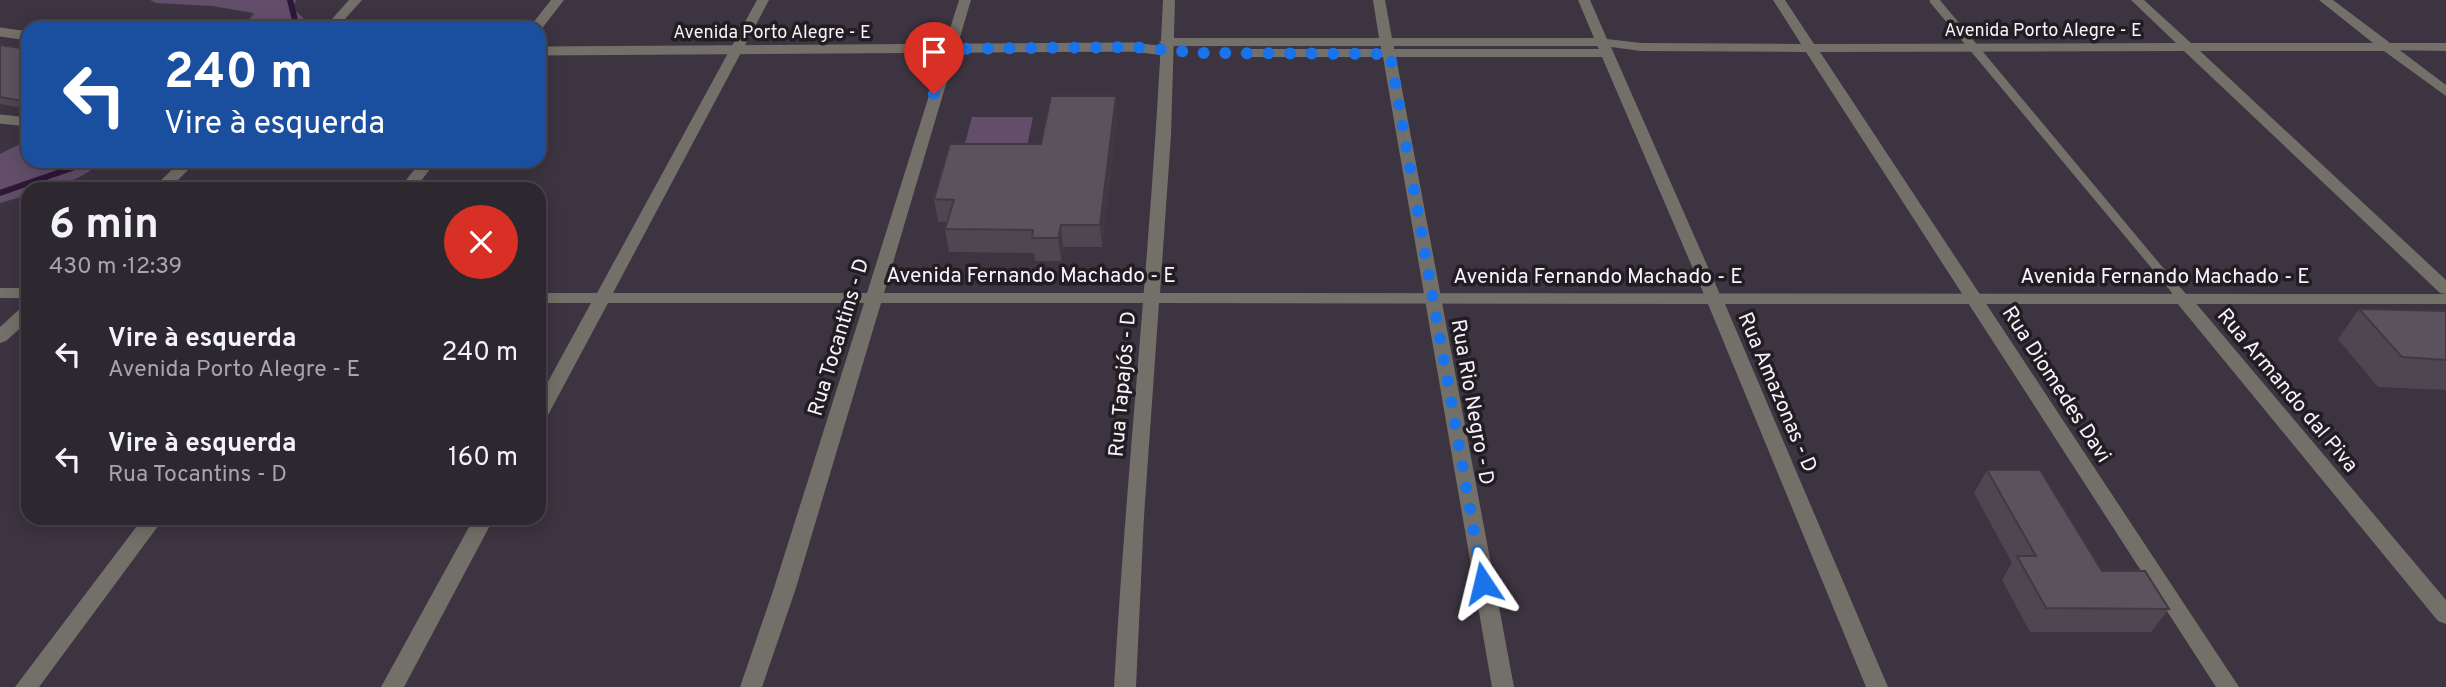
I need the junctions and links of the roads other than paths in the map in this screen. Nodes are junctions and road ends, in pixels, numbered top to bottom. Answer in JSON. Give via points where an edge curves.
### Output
{"nodes":[{"id":1,"x":356,"y":0,"type":"edge"},
{"id":2,"x":558,"y":0,"type":"edge"},
{"id":3,"x":763,"y":0,"type":"edge"},
{"id":4,"x":965,"y":0,"type":"edge"},
{"id":5,"x":1169,"y":0,"type":"edge"},
{"id":6,"x":1379,"y":0,"type":"edge"},
{"id":7,"x":1584,"y":0,"type":"edge"},
{"id":8,"x":1779,"y":0,"type":"edge"},
{"id":9,"x":1934,"y":0,"type":"edge"},
{"id":10,"x":2137,"y":0,"type":"edge"},
{"id":11,"x":2325,"y":0,"type":"edge"},
{"id":12,"x":336,"y":21,"type":"edge"},
{"id":13,"x":541,"y":21,"type":"edge"},
{"id":14,"x":0,"y":32,"type":"edge"},
{"id":15,"x":21,"y":35,"type":"edge"},
{"id":16,"x":1166,"y":47,"type":"junction"},
{"id":17,"x":1605,"y":47,"type":"junction"},
{"id":18,"x":2187,"y":47,"type":"junction"},
{"id":19,"x":2387,"y":47,"type":"junction"},
{"id":20,"x":2446,"y":47,"type":"edge"},
{"id":21,"x":1388,"y":48,"type":"junction"},
{"id":22,"x":1811,"y":48,"type":"junction"},
{"id":23,"x":1973,"y":48,"type":"junction"},
{"id":24,"x":949,"y":49,"type":"junction"},
{"id":25,"x":736,"y":50,"type":"junction"},
{"id":26,"x":546,"y":51,"type":"edge"},
{"id":27,"x":2446,"y":92,"type":"edge"},
{"id":28,"x":0,"y":118,"type":"edge"},
{"id":29,"x":21,"y":121,"type":"edge"},
{"id":30,"x":182,"y":168,"type":"edge"},
{"id":31,"x":424,"y":168,"type":"edge"},
{"id":32,"x":168,"y":182,"type":"edge"},
{"id":33,"x":412,"y":182,"type":"edge"},
{"id":34,"x":2446,"y":289,"type":"edge"},
{"id":35,"x":0,"y":293,"type":"edge"},
{"id":36,"x":21,"y":293,"type":"edge"},
{"id":37,"x":874,"y":296,"type":"junction"},
{"id":38,"x":546,"y":298,"type":"edge"},
{"id":39,"x":602,"y":298,"type":"junction"},
{"id":40,"x":1152,"y":298,"type":"junction"},
{"id":41,"x":1431,"y":299,"type":"junction"},
{"id":42,"x":1714,"y":299,"type":"junction"},
{"id":43,"x":1975,"y":299,"type":"junction"},
{"id":44,"x":2183,"y":299,"type":"junction"},
{"id":45,"x":2446,"y":299,"type":"edge"},
{"id":46,"x":21,"y":318,"type":"edge"},
{"id":47,"x":0,"y":337,"type":"edge"},
{"id":48,"x":546,"y":402,"type":"edge"},
{"id":49,"x":149,"y":525,"type":"edge"},
{"id":50,"x":480,"y":525,"type":"edge"},
{"id":51,"x":2446,"y":615,"type":"edge"},
{"id":52,"x":26,"y":687,"type":"edge"},
{"id":53,"x":392,"y":687,"type":"edge"},
{"id":54,"x":751,"y":687,"type":"edge"},
{"id":55,"x":1125,"y":687,"type":"edge"},
{"id":56,"x":1503,"y":687,"type":"edge"},
{"id":57,"x":1877,"y":687,"type":"edge"},
{"id":58,"x":2228,"y":687,"type":"edge"}],
"edges":[{"from":1,"to":12,"type":"street"},
{"from":2,"to":13,"type":"street"},
{"from":3,"to":25,"type":"street"},
{"from":4,"to":24,"type":"street","name":"Rua Tocantins - D"},
{"from":5,"to":16,"type":"street","name":"Rua Tapajós - D"},
{"from":6,"to":21,"type":"street","name":"Rua Rio Negro - D"},
{"from":7,"to":17,"type":"street","name":"Rua Amazonas - D"},
{"from":8,"to":22,"type":"street","name":"Rua Diomedes Davi"},
{"from":9,"to":23,"type":"lane","name":"Rua Armando dal Piva"},
{"from":10,"to":18,"type":"street"},
{"from":11,"to":19,"type":"street"},
{"from":14,"to":15,"type":"lane"},
{"from":16,"to":21,"type":"street","name":"Avenida Porto Alegre - E"},
{"from":16,"to":24,"type":"lane","name":"Avenida Porto Alegre - E"},
{"from":16,"to":40,"type":"street","name":"Rua Tapajós - D"},
{"from":17,"to":21,"type":"street","name":"Avenida Porto Alegre - E"},
{"from":17,"to":22,"type":"street","name":"Avenida Porto Alegre - E"},
{"from":17,"to":42,"type":"street","name":"Rua Amazonas - D"},
{"from":18,"to":19,"type":"street","name":"Avenida Porto Alegre - E"},
{"from":18,"to":23,"type":"street","name":"Avenida Porto Alegre - E"},
{"from":18,"to":34,"type":"street"},
{"from":19,"to":20,"type":"street","name":"Avenida Porto Alegre - E"},
{"from":19,"to":27,"type":"street"},
{"from":21,"to":41,"type":"street","name":"Rua Rio Negro - D"},
{"from":22,"to":23,"type":"street","name":"Avenida Porto Alegre - E"},
{"from":22,"to":43,"type":"street","name":"Rua Diomedes Davi"},
{"from":23,"to":44,"type":"lane","name":"Rua Armando dal Piva"},
{"from":24,"to":25,"type":"lane","name":"Avenida Porto Alegre - E"},
{"from":24,"to":37,"type":"street","name":"Rua Tocantins - D"},
{"from":25,"to":26,"type":"lane","name":"Avenida Porto Alegre - E"},
{"from":25,"to":39,"type":"street"},
{"from":28,"to":29,"type":"lane"},
{"from":30,"to":32,"type":"street"},
{"from":31,"to":33,"type":"street"},
{"from":35,"to":36,"type":"street"},
{"from":37,"to":39,"type":"street","name":"Avenida Fernando Machado - E"},
{"from":37,"to":40,"type":"street","name":"Avenida Fernando Machado - E"},
{"from":37,"to":54,"type":"street","name":"Rua Tocantins - D"},
{"from":38,"to":39,"type":"street","name":"Avenida Fernando Machado - E"},
{"from":39,"to":48,"type":"street"},
{"from":40,"to":41,"type":"street","name":"Avenida Fernando Machado - E"},
{"from":40,"to":55,"type":"street","name":"Rua Tapajós - D"},
{"from":41,"to":42,"type":"street","name":"Avenida Fernando Machado - E"},
{"from":41,"to":56,"type":"street","name":"Rua Rio Negro - D"},
{"from":42,"to":43,"type":"street","name":"Avenida Fernando Machado - E"},
{"from":42,"to":57,"type":"street","name":"Rua Amazonas - D"},
{"from":43,"to":44,"type":"street","name":"Avenida Fernando Machado - E"},
{"from":43,"to":58,"type":"street","name":"Rua Diomedes Davi"},
{"from":44,"to":45,"type":"street","name":"Avenida Fernando Machado - E"},
{"from":44,"to":51,"type":"street","name":"Rua Armando dal Piva"},
{"from":46,"to":47,"type":"street"},
{"from":49,"to":52,"type":"street"},
{"from":50,"to":53,"type":"street"}]}
